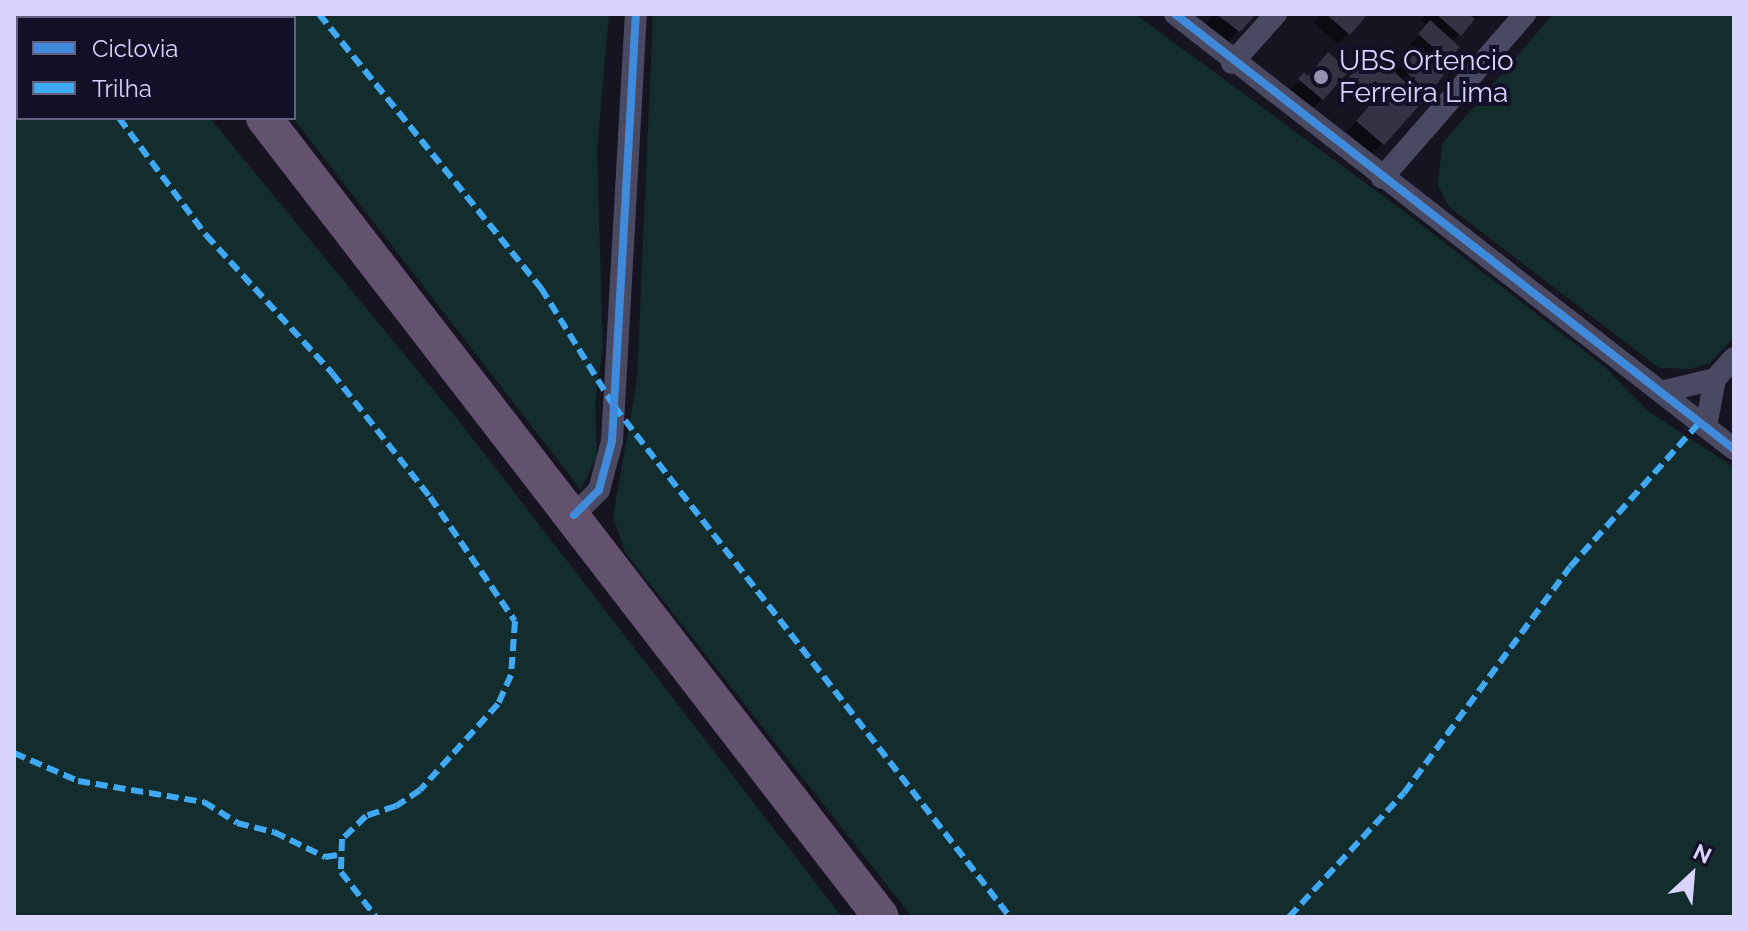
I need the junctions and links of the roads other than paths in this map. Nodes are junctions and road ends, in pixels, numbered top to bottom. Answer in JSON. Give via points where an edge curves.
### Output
{"nodes":[{"id":1,"x":636,"y":14,"type":"edge"},
{"id":2,"x":1175,"y":14,"type":"edge"},
{"id":3,"x":1276,"y":14,"type":"edge"},
{"id":4,"x":1525,"y":14,"type":"edge"},
{"id":5,"x":1232,"y":63,"type":"junction"},
{"id":6,"x":266,"y":120,"type":"edge"},
{"id":7,"x":1382,"y":178,"type":"junction"},
{"id":8,"x":1734,"y":358,"type":"edge"},
{"id":9,"x":1715,"y":379,"type":"junction"},
{"id":10,"x":1661,"y":392,"type":"junction"},
{"id":11,"x":1706,"y":426,"type":"junction"},
{"id":12,"x":1734,"y":449,"type":"edge"},
{"id":13,"x":574,"y":515,"type":"junction"},
{"id":14,"x":881,"y":917,"type":"edge"}],
"edges":[{"from":1,"to":13,"type":"street","via":[[612,441],[599,490]]},
{"from":2,"to":5,"type":"street"},
{"from":3,"to":5,"type":"street"},
{"from":4,"to":7,"type":"street"},
{"from":5,"to":7,"type":"street"},
{"from":6,"to":13,"type":"highway"},
{"from":7,"to":10,"type":"street"},
{"from":8,"to":9,"type":"street"},
{"from":9,"to":10,"type":"street"},
{"from":9,"to":11,"type":"street"},
{"from":10,"to":11,"type":"street"},
{"from":11,"to":12,"type":"street"},
{"from":13,"to":14,"type":"highway"}]}
